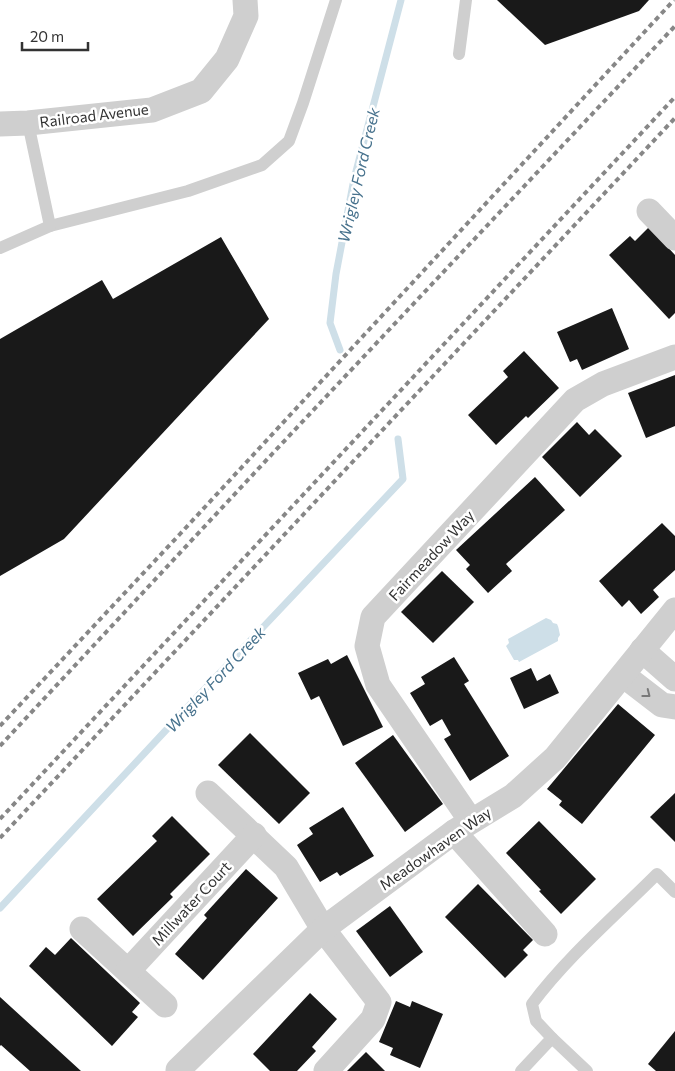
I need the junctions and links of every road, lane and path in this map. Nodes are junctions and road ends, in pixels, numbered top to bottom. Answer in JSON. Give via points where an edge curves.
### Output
{"nodes":[{"id":1,"x":245,"y":0,"type":"edge"},
{"id":2,"x":336,"y":0,"type":"edge"},
{"id":3,"x":466,"y":0,"type":"edge"},
{"id":4,"x":459,"y":54,"type":"dead end"},
{"id":5,"x":28,"y":123,"type":"junction"},
{"id":6,"x":0,"y":124,"type":"edge"},
{"id":7,"x":649,"y":211,"type":"dead end"},
{"id":8,"x":50,"y":226,"type":"junction"},
{"id":9,"x":675,"y":238,"type":"edge"},
{"id":10,"x":0,"y":248,"type":"edge"},
{"id":11,"x":675,"y":356,"type":"edge"},
{"id":12,"x":675,"y":610,"type":"edge"},
{"id":13,"x":642,"y":650,"type":"junction"},
{"id":14,"x":623,"y":675,"type":"junction"},
{"id":15,"x":675,"y":679,"type":"edge"},
{"id":16,"x":675,"y":707,"type":"edge"},
{"id":17,"x":208,"y":792,"type":"dead end"},
{"id":18,"x":462,"y":827,"type":"junction"},
{"id":19,"x":254,"y":835,"type":"junction"},
{"id":20,"x":675,"y":892,"type":"edge"},
{"id":21,"x":323,"y":928,"type":"junction"},
{"id":22,"x":82,"y":929,"type":"dead end"},
{"id":23,"x":545,"y":934,"type":"dead end"},
{"id":24,"x":128,"y":971,"type":"junction"},
{"id":25,"x":166,"y":1005,"type":"dead end"},
{"id":26,"x":552,"y":1038,"type":"junction"},
{"id":27,"x":178,"y":1071,"type":"edge"},
{"id":28,"x":326,"y":1071,"type":"edge"},
{"id":29,"x":521,"y":1071,"type":"edge"},
{"id":30,"x":587,"y":1071,"type":"edge"}],
"edges":[{"from":1,"to":5,"type":"street","name":"Railroad Avenue","via":[[246,16],[227,59],[201,91],[152,110]]},
{"from":2,"to":8,"type":"lane","via":[[289,141],[262,165],[188,191]]},
{"from":3,"to":4,"type":"lane"},
{"from":5,"to":6,"type":"street","name":"Railroad Avenue"},
{"from":5,"to":8,"type":"lane"},
{"from":7,"to":9,"type":"street"},
{"from":8,"to":10,"type":"lane"},
{"from":11,"to":18,"type":"street","name":"Fairmeadow Way","via":[[603,384],[575,400],[372,617],[367,646],[378,685]]},
{"from":12,"to":13,"type":"street","name":"Meadowhaven Way"},
{"from":13,"to":14,"type":"street","name":"Meadowhaven Way"},
{"from":13,"to":15,"type":"street"},
{"from":14,"to":16,"type":"street","one_way":true,"via":[[662,705]]},
{"from":14,"to":18,"type":"street","name":"Meadowhaven Way","via":[[554,758],[513,796]]},
{"from":17,"to":19,"type":"street"},
{"from":18,"to":21,"type":"street","name":"Meadowhaven Way"},
{"from":18,"to":23,"type":"street","name":"Fairmeadow Way"},
{"from":19,"to":21,"type":"street","via":[[286,867]]},
{"from":19,"to":24,"type":"street","name":"Millwater Court"},
{"from":20,"to":26,"type":"lane","via":[[657,874],[546,985],[532,1004],[536,1021]]},
{"from":21,"to":27,"type":"street","name":"Meadowhaven Way"},
{"from":21,"to":28,"type":"street","via":[[379,1002],[373,1019]]},
{"from":22,"to":24,"type":"street"},
{"from":24,"to":25,"type":"street"},
{"from":26,"to":29,"type":"lane"},
{"from":26,"to":30,"type":"lane"}]}
